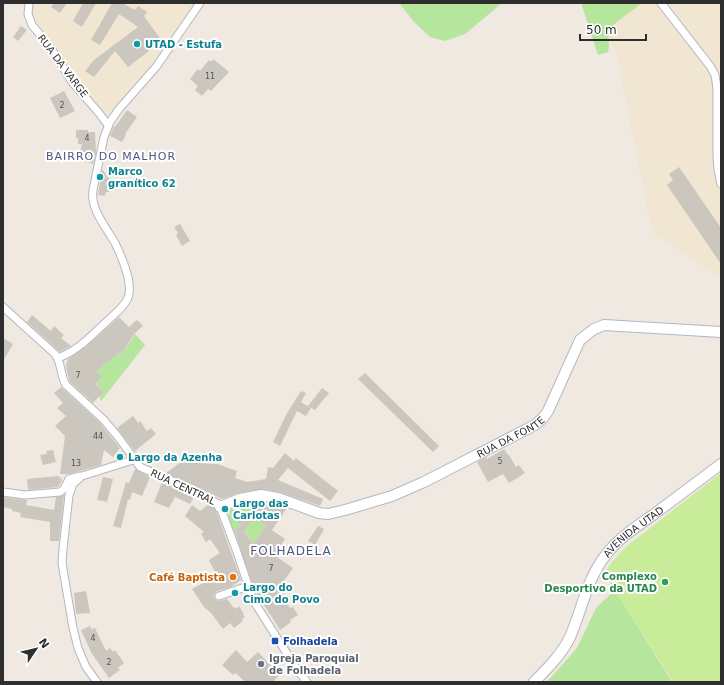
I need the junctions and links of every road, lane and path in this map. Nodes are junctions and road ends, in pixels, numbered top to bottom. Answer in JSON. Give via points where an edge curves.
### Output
{"nodes":[{"id":1,"x":30,"y":3,"type":"edge"},
{"id":2,"x":200,"y":3,"type":"edge"},
{"id":3,"x":661,"y":3,"type":"edge"},
{"id":4,"x":108,"y":126,"type":"junction"},
{"id":5,"x":719,"y":148,"type":"edge"},
{"id":6,"x":721,"y":184,"type":"edge"},
{"id":7,"x":3,"y":307,"type":"edge"},
{"id":8,"x":721,"y":332,"type":"edge"},
{"id":9,"x":58,"y":358,"type":"junction"},
{"id":10,"x":134,"y":460,"type":"junction"},
{"id":11,"x":721,"y":464,"type":"edge"},
{"id":12,"x":82,"y":476,"type":"junction"},
{"id":13,"x":3,"y":492,"type":"edge"},
{"id":14,"x":220,"y":507,"type":"junction"},
{"id":15,"x":248,"y":586,"type":"junction"},
{"id":16,"x":220,"y":596,"type":"dead end"},
{"id":17,"x":97,"y":682,"type":"edge"},
{"id":18,"x":307,"y":682,"type":"edge"},
{"id":19,"x":534,"y":682,"type":"edge"}],
"edges":[{"from":1,"to":4,"type":"street","name":"RUA DA VARGE","via":[[28,14],[32,26],[51,48],[72,82]]},
{"from":2,"to":4,"type":"street","via":[[156,67],[119,109]]},
{"from":3,"to":5,"type":"street","via":[[714,72]]},
{"from":4,"to":9,"type":"street","via":[[93,199],[126,269],[129,296],[123,307],[75,350]]},
{"from":5,"to":6,"type":"street","via":[[718,169]]},
{"from":7,"to":9,"type":"street"},
{"from":8,"to":14,"type":"street","name":"RUA DA FONTE","via":[[600,326],[580,340],[543,418],[535,425],[392,496],[328,514],[261,495],[240,499]]},
{"from":9,"to":10,"type":"street","via":[[66,385],[100,417]]},
{"from":10,"to":12,"type":"street"},
{"from":10,"to":14,"type":"street","name":"RUA CENTRAL","via":[[143,468],[208,498]]},
{"from":11,"to":19,"type":"street","name":"AVENIDA UTAD","via":[[612,547],[592,577],[569,639]]},
{"from":12,"to":13,"type":"street","via":[[69,479],[64,489],[59,492],[25,495]]},
{"from":12,"to":17,"type":"street","via":[[73,484],[70,491],[62,563],[78,648],[86,667]]},
{"from":14,"to":15,"type":"street","name":"RUA CENTRAL"},
{"from":15,"to":16,"type":"street"},
{"from":15,"to":18,"type":"street","via":[[255,604]]}]}
